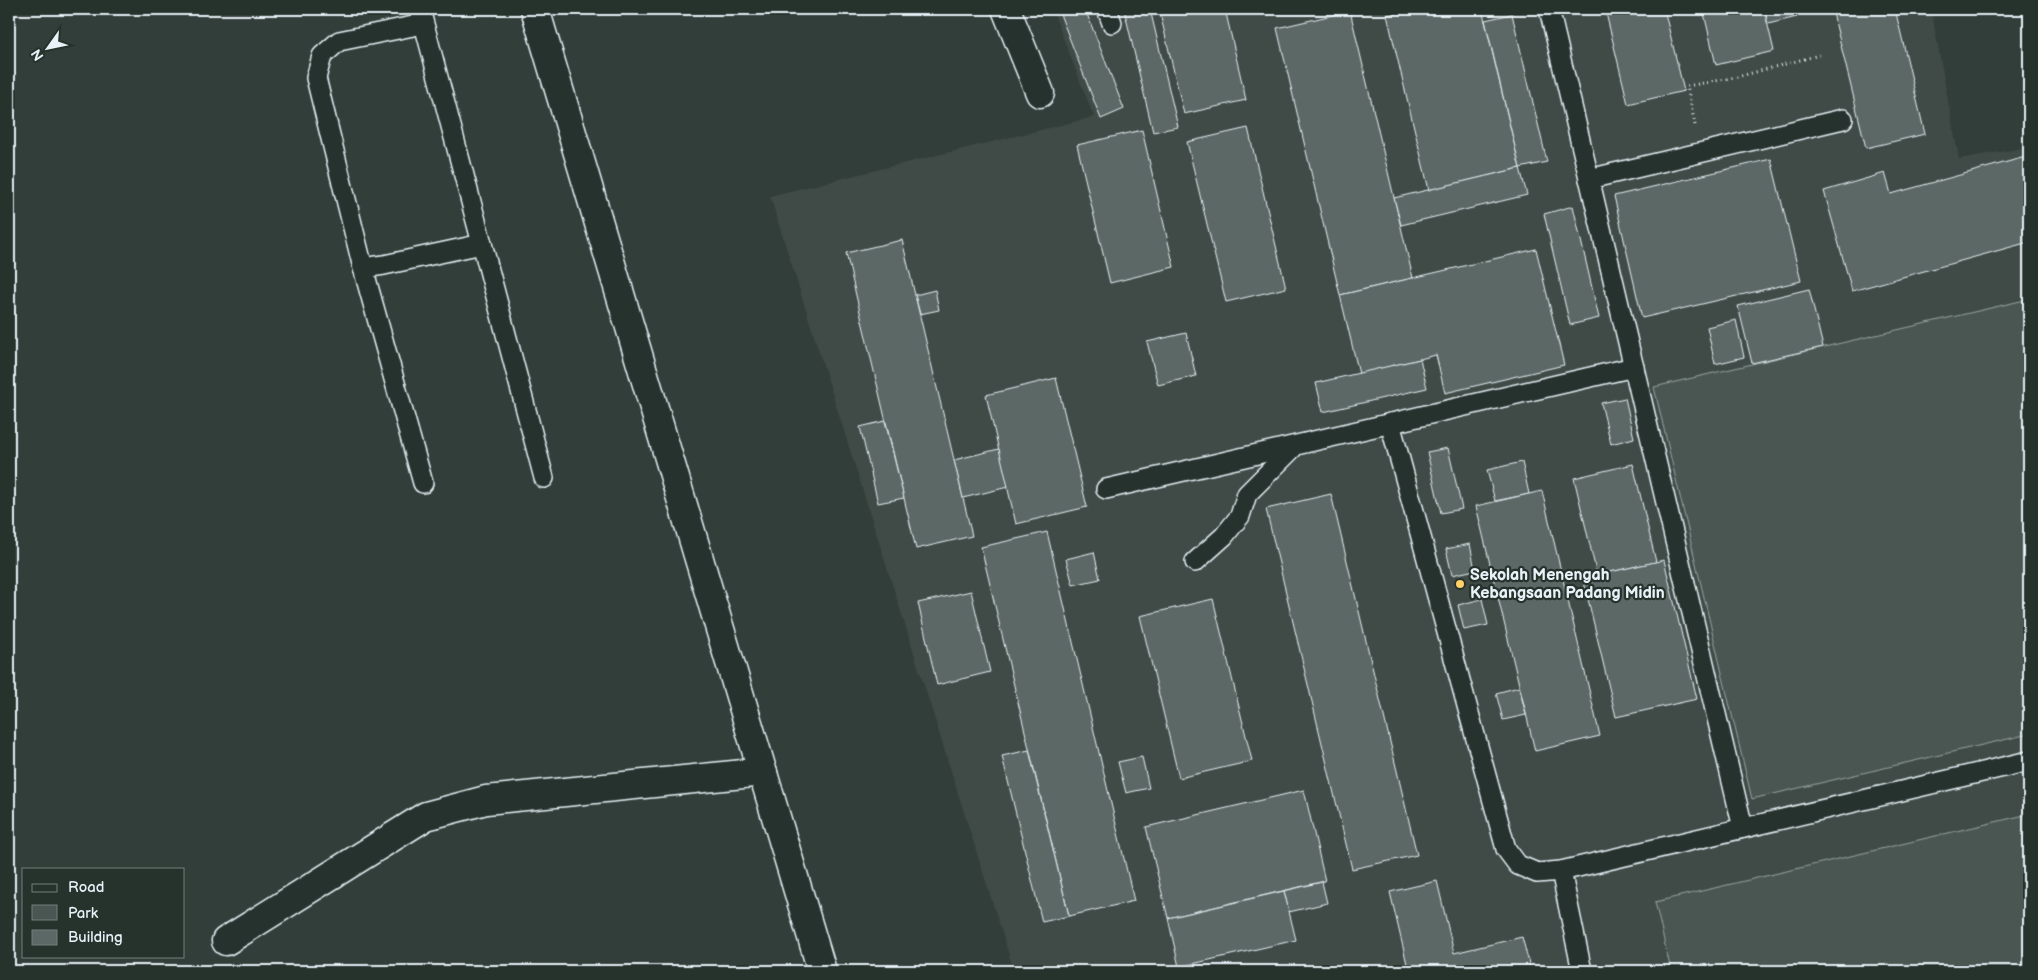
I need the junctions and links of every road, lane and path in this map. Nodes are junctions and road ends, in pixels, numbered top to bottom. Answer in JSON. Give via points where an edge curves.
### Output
{"nodes":[{"id":1,"x":536,"y":9,"type":"edge"},
{"id":2,"x":1006,"y":9,"type":"edge"},
{"id":3,"x":1549,"y":9,"type":"edge"},
{"id":4,"x":422,"y":16,"type":"edge"},
{"id":5,"x":1819,"y":55,"type":"dead end"},
{"id":6,"x":1040,"y":93,"type":"dead end"},
{"id":7,"x":1843,"y":119,"type":"dead end"},
{"id":8,"x":1702,"y":153,"type":"junction"},
{"id":9,"x":1589,"y":178,"type":"junction"},
{"id":10,"x":482,"y":244,"type":"junction"},
{"id":11,"x":363,"y":268,"type":"junction"},
{"id":12,"x":1634,"y":367,"type":"junction"},
{"id":13,"x":1390,"y":423,"type":"junction"},
{"id":14,"x":1296,"y":445,"type":"junction"},
{"id":15,"x":544,"y":478,"type":"dead end"},
{"id":16,"x":423,"y":483,"type":"dead end"},
{"id":17,"x":1106,"y":490,"type":"dead end"},
{"id":18,"x":1195,"y":562,"type":"dead end"},
{"id":19,"x":2029,"y":761,"type":"edge"},
{"id":20,"x":763,"y":772,"type":"junction"},
{"id":21,"x":1744,"y":828,"type":"junction"},
{"id":22,"x":1561,"y":871,"type":"junction"},
{"id":23,"x":226,"y":941,"type":"dead end"},
{"id":24,"x":822,"y":971,"type":"edge"},
{"id":25,"x":1582,"y":971,"type":"edge"}],
"edges":[{"from":1,"to":20,"type":"street"},
{"from":2,"to":6,"type":"street"},
{"from":3,"to":9,"type":"lane"},
{"from":4,"to":10,"type":"lane"},
{"from":4,"to":11,"type":"lane","via":[[338,41],[322,56],[316,78]]},
{"from":5,"to":8,"type":"path","via":[[1737,77],[1687,86]]},
{"from":7,"to":8,"type":"lane"},
{"from":8,"to":9,"type":"lane"},
{"from":9,"to":12,"type":"lane"},
{"from":10,"to":11,"type":"lane"},
{"from":10,"to":15,"type":"lane"},
{"from":11,"to":16,"type":"lane"},
{"from":12,"to":13,"type":"lane"},
{"from":12,"to":21,"type":"lane"},
{"from":13,"to":14,"type":"lane"},
{"from":13,"to":22,"type":"lane","via":[[1506,848],[1518,866],[1536,873]]},
{"from":14,"to":17,"type":"lane"},
{"from":14,"to":18,"type":"lane","via":[[1247,494],[1240,516],[1224,536]]},
{"from":19,"to":21,"type":"lane"},
{"from":20,"to":23,"type":"street","via":[[486,800],[426,816]]},
{"from":20,"to":24,"type":"street"},
{"from":21,"to":22,"type":"lane"},
{"from":22,"to":25,"type":"lane"}]}
